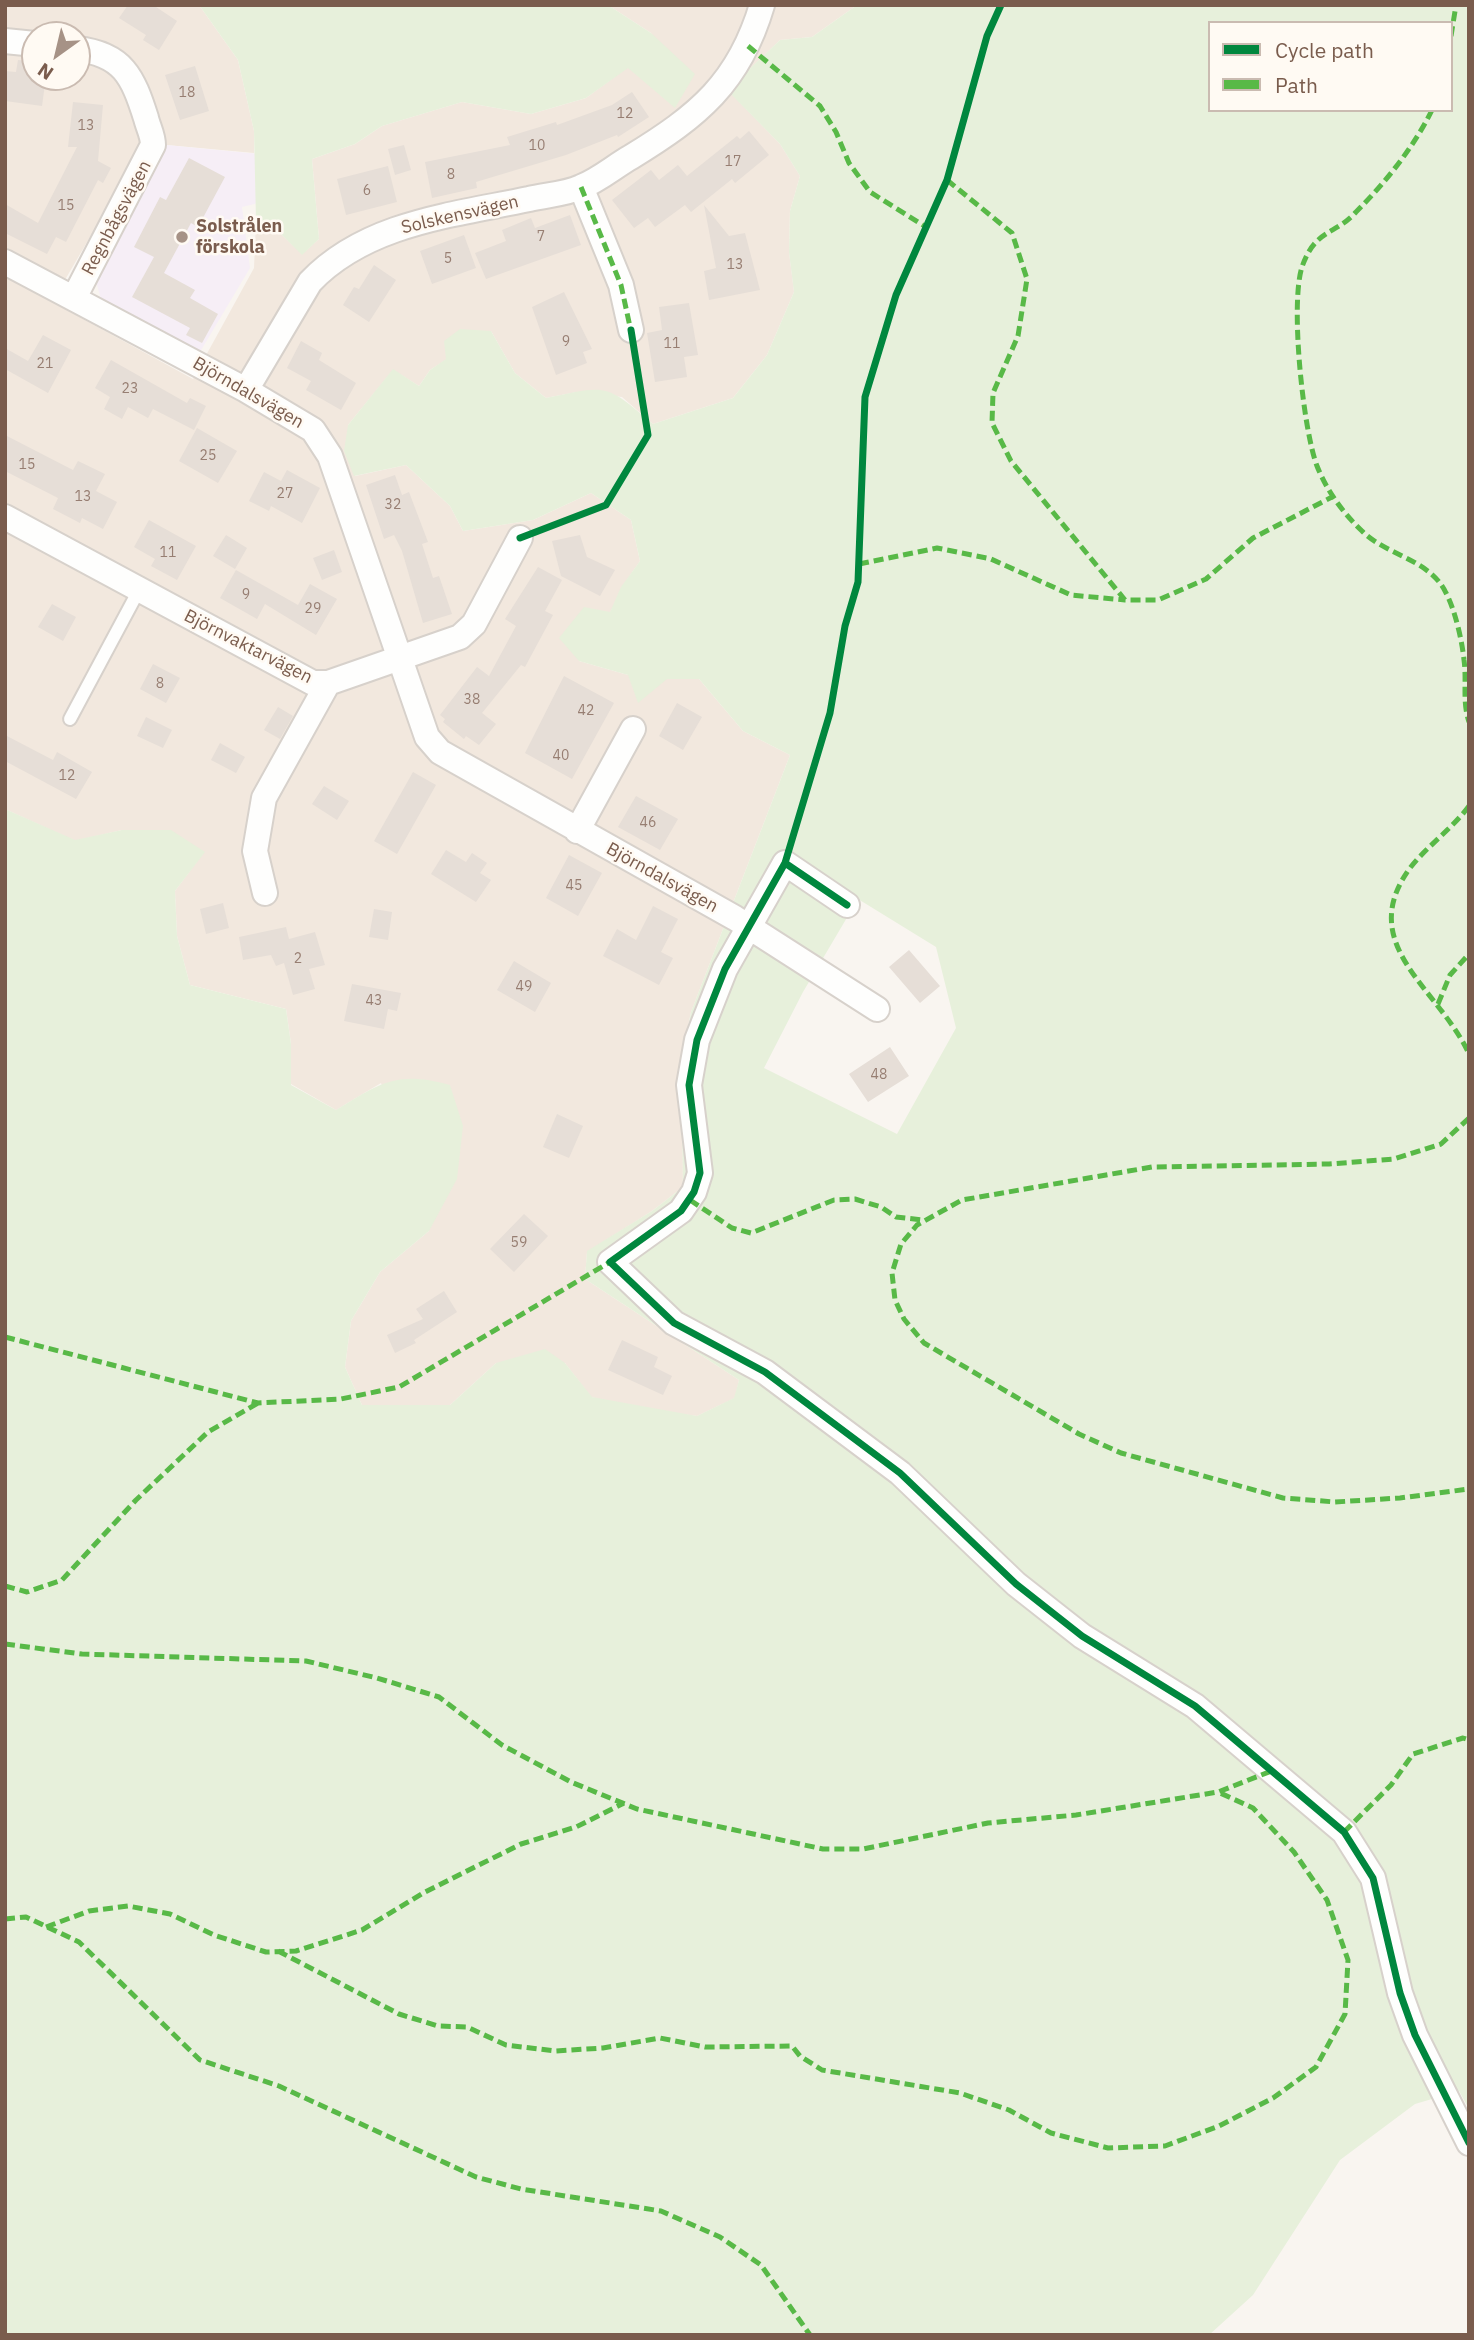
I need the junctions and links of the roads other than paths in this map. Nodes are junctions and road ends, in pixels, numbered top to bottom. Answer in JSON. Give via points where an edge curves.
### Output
{"nodes":[{"id":1,"x":762,"y":5,"type":"edge"},
{"id":2,"x":91,"y":51,"type":"edge"},
{"id":3,"x":581,"y":187,"type":"junction"},
{"id":4,"x":5,"y":262,"type":"edge"},
{"id":5,"x":74,"y":298,"type":"junction"},
{"id":6,"x":631,"y":330,"type":"dead end"},
{"id":7,"x":246,"y":390,"type":"junction"},
{"id":8,"x":5,"y":517,"type":"edge"},
{"id":9,"x":520,"y":538,"type":"dead end"},
{"id":10,"x":139,"y":590,"type":"junction"},
{"id":11,"x":398,"y":656,"type":"junction"},
{"id":12,"x":328,"y":683,"type":"junction"},
{"id":13,"x":70,"y":719,"type":"dead end"},
{"id":14,"x":633,"y":729,"type":"dead end"},
{"id":15,"x":577,"y":831,"type":"junction"},
{"id":16,"x":265,"y":892,"type":"dead end"},
{"id":17,"x":847,"y":905,"type":"dead end"},
{"id":18,"x":747,"y":925,"type":"junction"},
{"id":19,"x":877,"y":1009,"type":"dead end"},
{"id":20,"x":1469,"y":2143,"type":"edge"}],
"edges":[{"from":1,"to":3,"type":"street","name":"Solskensvägen","via":[[736,69],[708,104]]},
{"from":2,"to":5,"type":"street","name":"Regnbågsvägen","via":[[107,54],[119,63],[139,96],[153,145]]},
{"from":3,"to":6,"type":"street","via":[[621,285]]},
{"from":3,"to":7,"type":"street","name":"Solskensvägen","via":[[407,225],[354,247],[310,282]]},
{"from":4,"to":5,"type":"street","name":"Björndalsvägen"},
{"from":5,"to":7,"type":"street","name":"Björndalsvägen"},
{"from":7,"to":11,"type":"street","name":"Björndalsvägen","via":[[313,430],[330,456]]},
{"from":8,"to":10,"type":"street","name":"Björnvaktarvägen"},
{"from":9,"to":11,"type":"street","via":[[474,624],[460,637]]},
{"from":10,"to":12,"type":"street","name":"Björnvaktarvägen","via":[[313,683]]},
{"from":10,"to":13,"type":"lane"},
{"from":11,"to":12,"type":"street","name":"Björnvaktarvägen"},
{"from":11,"to":15,"type":"street","name":"Björndalsvägen","via":[[432,744]]},
{"from":12,"to":16,"type":"street","via":[[264,798],[255,851]]},
{"from":14,"to":15,"type":"street"},
{"from":15,"to":18,"type":"street","name":"Björndalsvägen"},
{"from":17,"to":18,"type":"street","via":[[785,863]]},
{"from":18,"to":19,"type":"street","name":"Björndalsvägen"},
{"from":18,"to":20,"type":"street","via":[[725,969],[691,1065],[700,1173],[695,1192],[681,1210],[610,1262],[674,1323],[765,1372],[900,1473],[1016,1584],[1082,1636],[1195,1706],[1345,1832],[1373,1878],[1400,1993],[1415,2035]]}]}
